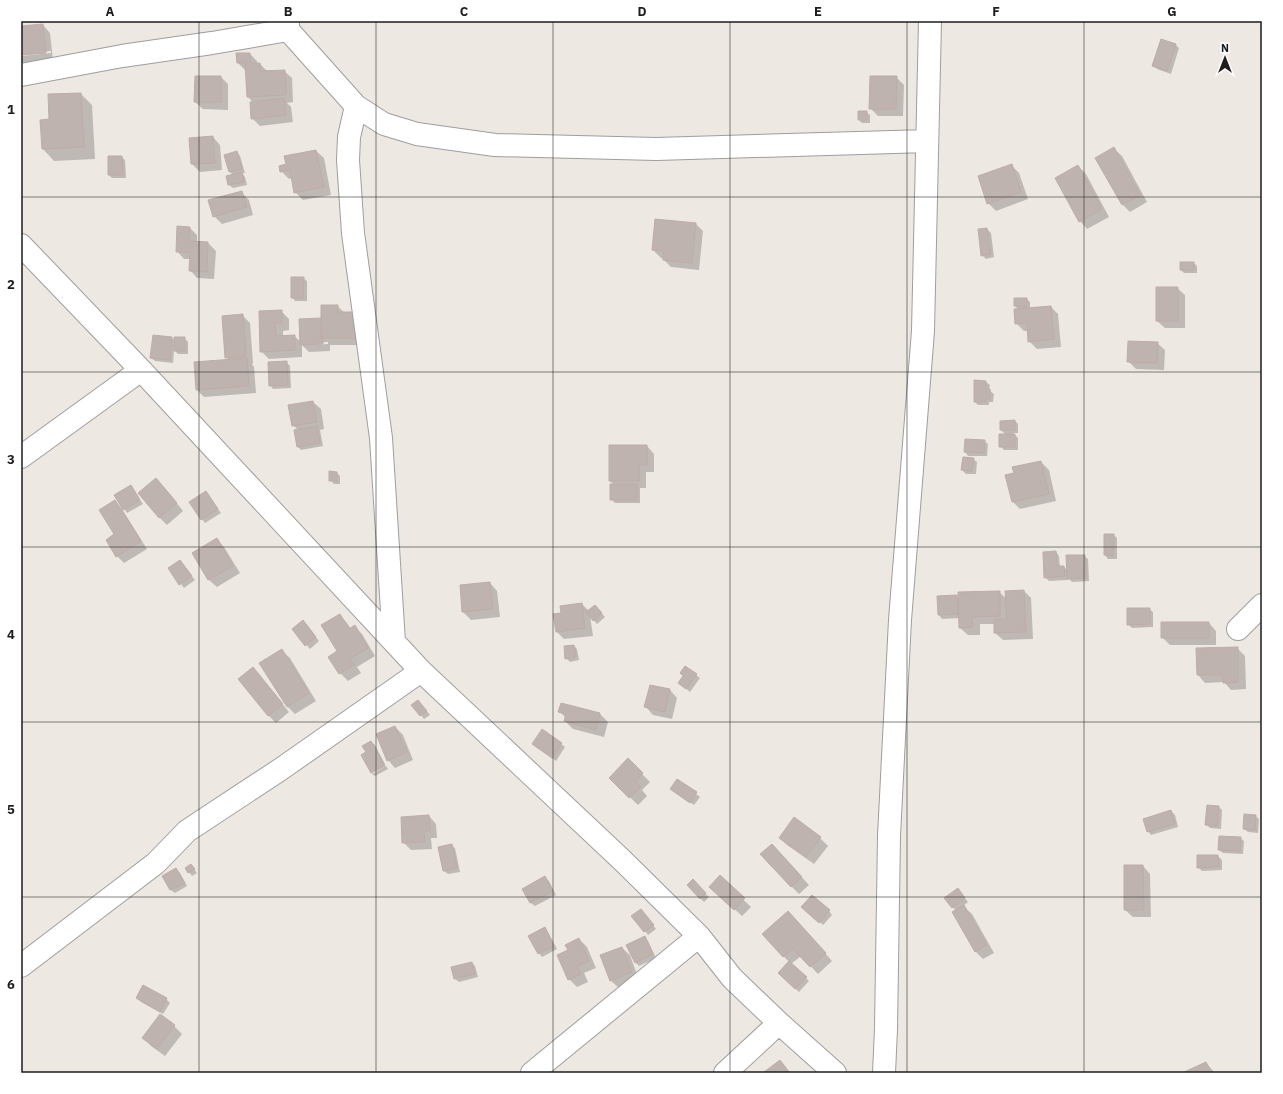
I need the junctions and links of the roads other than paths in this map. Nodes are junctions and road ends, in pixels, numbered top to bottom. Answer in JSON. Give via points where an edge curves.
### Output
{"nodes":[{"id":1,"x":930,"y":21,"type":"edge"},
{"id":2,"x":288,"y":26,"type":"edge"},
{"id":3,"x":21,"y":74,"type":"edge"},
{"id":4,"x":356,"y":106,"type":"junction"},
{"id":5,"x":928,"y":141,"type":"junction"},
{"id":6,"x":21,"y":245,"type":"edge"},
{"id":7,"x":141,"y":370,"type":"junction"},
{"id":8,"x":21,"y":457,"type":"edge"},
{"id":9,"x":1262,"y":606,"type":"edge"},
{"id":10,"x":1238,"y":629,"type":"dead end"},
{"id":11,"x":394,"y":642,"type":"junction"},
{"id":12,"x":421,"y":671,"type":"junction"},
{"id":13,"x":699,"y":936,"type":"junction"},
{"id":14,"x":21,"y":966,"type":"edge"},
{"id":15,"x":779,"y":1022,"type":"junction"},
{"id":16,"x":532,"y":1073,"type":"edge"},
{"id":17,"x":725,"y":1073,"type":"edge"},
{"id":18,"x":835,"y":1073,"type":"edge"},
{"id":19,"x":884,"y":1073,"type":"edge"}],
"edges":[{"from":1,"to":5,"type":"street"},
{"from":2,"to":3,"type":"street","via":[[212,43]]},
{"from":2,"to":4,"type":"street"},
{"from":4,"to":5,"type":"street","via":[[384,124],[416,134],[495,145],[656,149]]},
{"from":4,"to":11,"type":"street","via":[[349,137],[348,160],[354,233],[381,438]]},
{"from":5,"to":19,"type":"street","via":[[923,331],[900,620],[889,836]]},
{"from":6,"to":7,"type":"street"},
{"from":7,"to":8,"type":"street"},
{"from":7,"to":11,"type":"street"},
{"from":9,"to":10,"type":"street"},
{"from":11,"to":12,"type":"street"},
{"from":12,"to":13,"type":"street","via":[[623,860]]},
{"from":12,"to":14,"type":"street","via":[[187,831],[156,863]]},
{"from":13,"to":15,"type":"street","via":[[732,978]]},
{"from":13,"to":16,"type":"street"},
{"from":15,"to":17,"type":"street"},
{"from":15,"to":18,"type":"street"}]}
